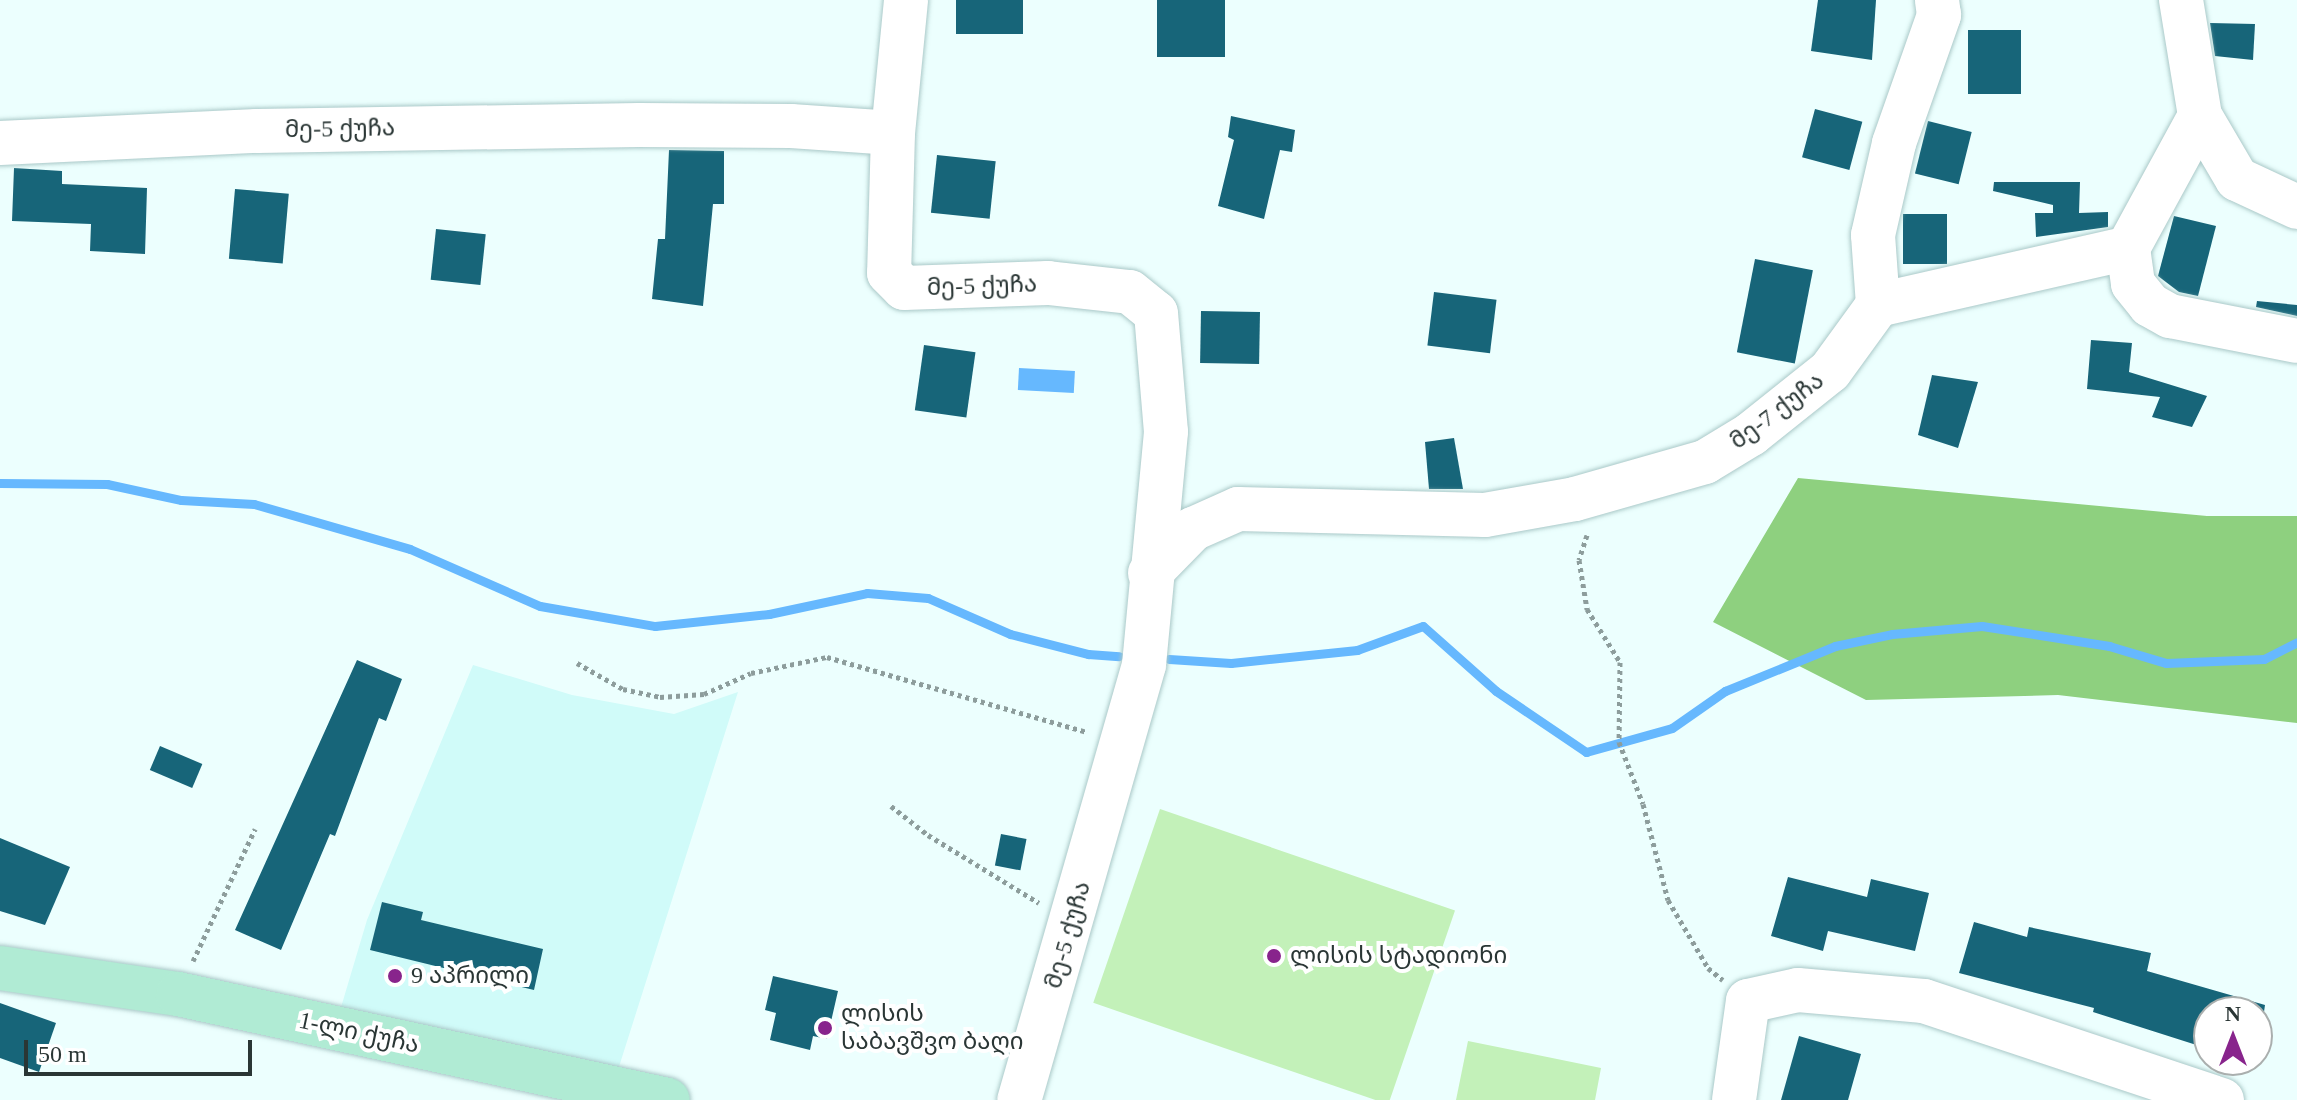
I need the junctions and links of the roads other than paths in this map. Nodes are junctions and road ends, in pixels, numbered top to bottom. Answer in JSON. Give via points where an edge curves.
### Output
{"nodes":[{"id":1,"x":906,"y":0,"type":"edge"},
{"id":2,"x":1937,"y":0,"type":"edge"},
{"id":3,"x":2181,"y":0,"type":"edge"},
{"id":4,"x":2200,"y":116,"type":"junction"},
{"id":5,"x":893,"y":133,"type":"junction"},
{"id":6,"x":0,"y":143,"type":"edge"},
{"id":7,"x":2297,"y":207,"type":"edge"},
{"id":8,"x":2128,"y":248,"type":"junction"},
{"id":9,"x":1878,"y":305,"type":"junction"},
{"id":10,"x":2297,"y":341,"type":"edge"},
{"id":11,"x":1150,"y":573,"type":"junction"},
{"id":12,"x":0,"y":968,"type":"edge"},
{"id":13,"x":668,"y":1100,"type":"edge"},
{"id":14,"x":1019,"y":1100,"type":"edge"},
{"id":15,"x":1734,"y":1100,"type":"edge"},
{"id":16,"x":2222,"y":1100,"type":"edge"}],
"edges":[{"from":1,"to":5,"type":"street"},
{"from":2,"to":9,"type":"street","via":[[1939,15],[1894,143],[1873,235]]},
{"from":3,"to":4,"type":"street"},
{"from":4,"to":7,"type":"street","via":[[2237,179]]},
{"from":4,"to":8,"type":"street"},
{"from":5,"to":6,"type":"street","name":"მე-5 ქუჩა","via":[[639,125],[257,131]]},
{"from":5,"to":11,"type":"street","name":"მე-5 ქუჩა","via":[[889,273],[904,288],[1048,283],[1130,292],[1156,313],[1166,432]]},
{"from":8,"to":9,"type":"street"},
{"from":8,"to":10,"type":"street","via":[[2133,284],[2160,310],[2250,335]]},
{"from":9,"to":11,"type":"street","name":"მე-7 ქუჩა","via":[[1830,371],[1751,434],[1705,462],[1601,492],[1485,515],[1238,509],[1193,529]]},
{"from":11,"to":14,"type":"street","name":"მე-5 ქუჩა","via":[[1144,665]]},
{"from":12,"to":13,"type":"main road","name":"1-ლი ქუჩა","via":[[178,994]]},
{"from":15,"to":16,"type":"street","via":[[1748,1001],[1798,990],[1924,1001]]}]}
